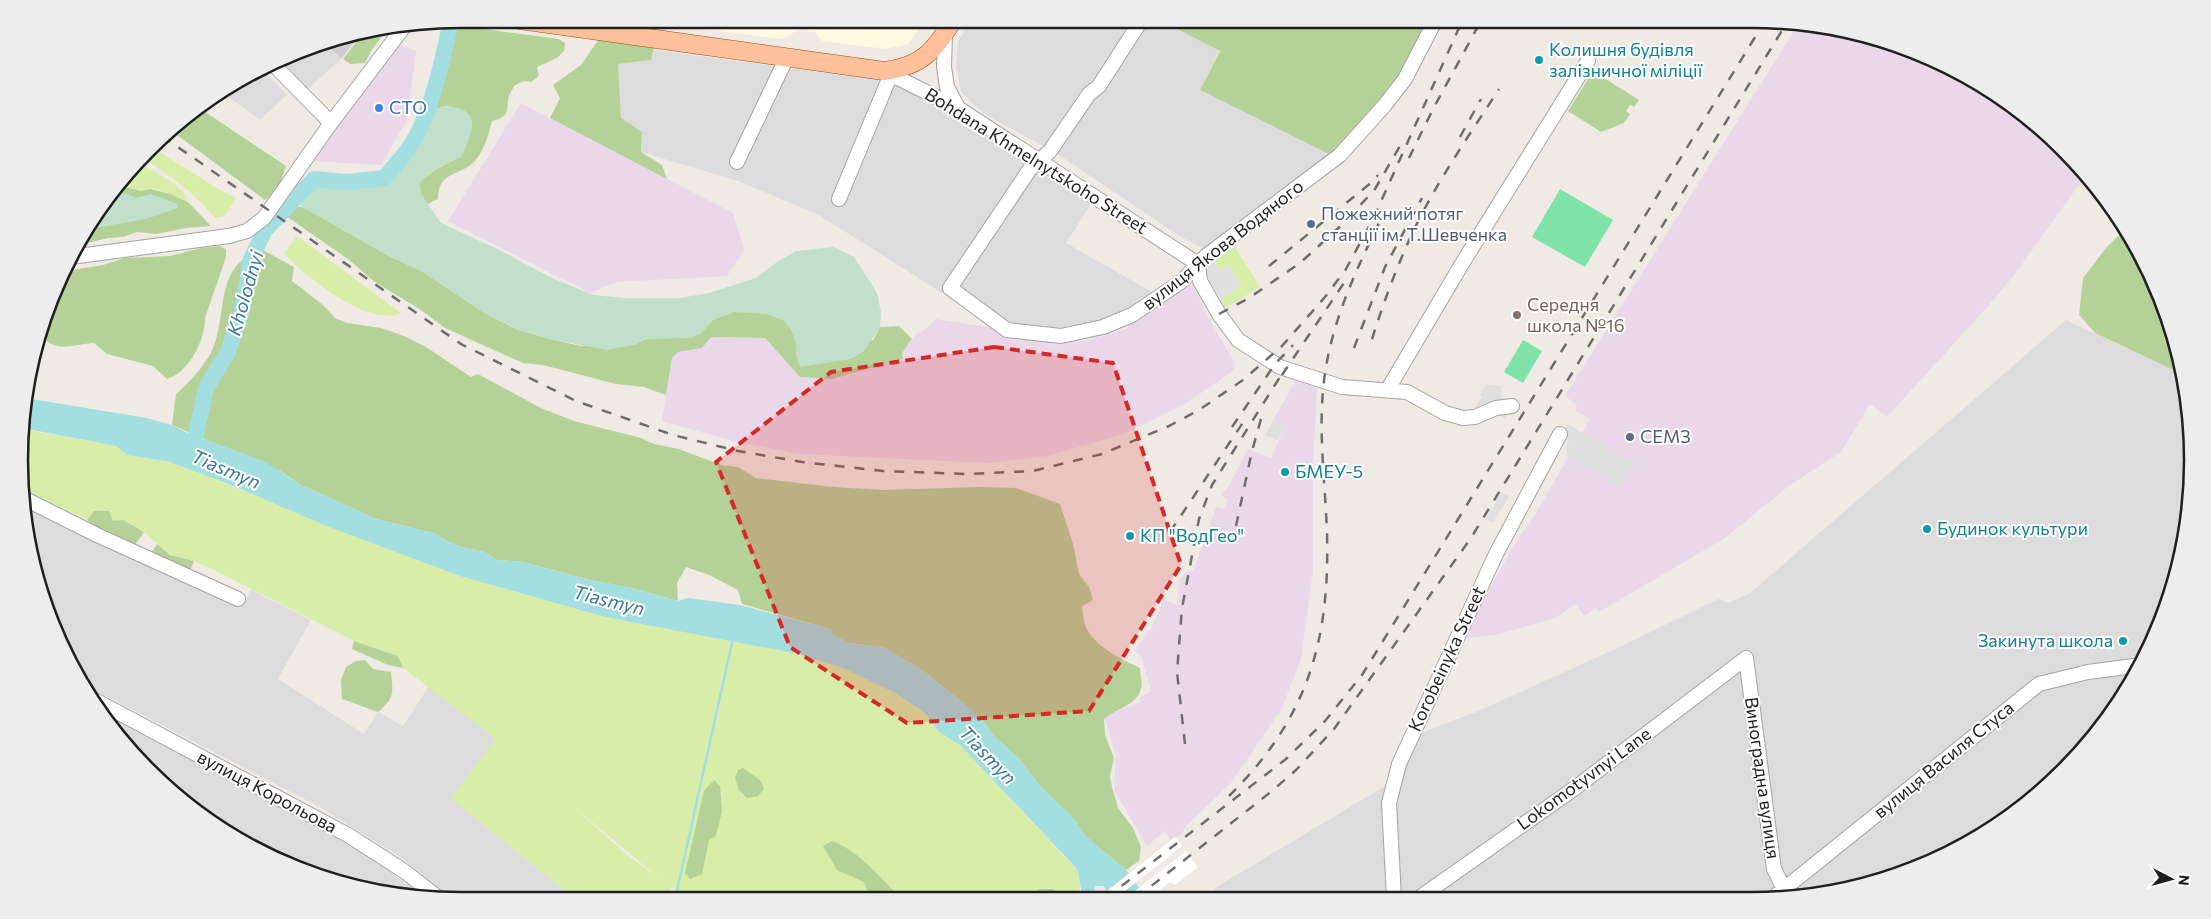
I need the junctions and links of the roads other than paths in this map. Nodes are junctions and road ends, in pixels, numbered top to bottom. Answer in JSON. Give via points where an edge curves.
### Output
{"nodes":[{"id":1,"x":572,"y":28,"type":"edge"},
{"id":2,"x":615,"y":28,"type":"edge"},
{"id":3,"x":948,"y":28,"type":"edge"},
{"id":4,"x":950,"y":28,"type":"edge"},
{"id":5,"x":1136,"y":28,"type":"edge"},
{"id":6,"x":1431,"y":28,"type":"edge"},
{"id":7,"x":400,"y":31,"type":"edge"},
{"id":8,"x":611,"y":34,"type":"junction"},
{"id":9,"x":786,"y":59,"type":"junction"},
{"id":10,"x":1588,"y":61,"type":"dead end"},
{"id":11,"x":277,"y":68,"type":"edge"},
{"id":12,"x":887,"y":73,"type":"junction"},
{"id":13,"x":958,"y":108,"type":"junction"},
{"id":14,"x":331,"y":123,"type":"junction"},
{"id":15,"x":1040,"y":160,"type":"junction"},
{"id":16,"x":737,"y":162,"type":"dead end"},
{"id":17,"x":839,"y":199,"type":"dead end"},
{"id":18,"x":78,"y":256,"type":"edge"},
{"id":19,"x":1198,"y":264,"type":"junction"},
{"id":20,"x":1388,"y":390,"type":"junction"},
{"id":21,"x":1512,"y":406,"type":"dead end"},
{"id":22,"x":1560,"y":434,"type":"dead end"},
{"id":23,"x":29,"y":502,"type":"edge"},
{"id":24,"x":238,"y":599,"type":"dead end"},
{"id":25,"x":1746,"y":658,"type":"joint"},
{"id":26,"x":2131,"y":666,"type":"edge"},
{"id":27,"x":104,"y":705,"type":"edge"},
{"id":28,"x":1785,"y":890,"type":"edge"},
{"id":29,"x":429,"y":891,"type":"edge"},
{"id":30,"x":1780,"y":891,"type":"edge"},
{"id":31,"x":1394,"y":892,"type":"edge"},
{"id":32,"x":1428,"y":892,"type":"edge"}],
"edges":[{"from":1,"to":8,"type":"main road","name":"Bohdana Khmelnytskoho Street"},
{"from":2,"to":8,"type":"street"},
{"from":3,"to":12,"type":"main road","via":[[920,61]]},
{"from":4,"to":13,"type":"street","via":[[944,67],[947,87]]},
{"from":5,"to":15,"type":"street","via":[[1099,86],[1089,94],[1050,151]]},
{"from":6,"to":19,"type":"street","name":"вулиця Якова Водяного","via":[[1404,79],[1340,155]]},
{"from":7,"to":14,"type":"street"},
{"from":8,"to":9,"type":"main road","name":"Bohdana Khmelnytskoho Street"},
{"from":9,"to":12,"type":"main road","name":"Bohdana Khmelnytskoho Street"},
{"from":9,"to":16,"type":"street"},
{"from":10,"to":20,"type":"street"},
{"from":11,"to":14,"type":"street"},
{"from":12,"to":13,"type":"street","name":"Bohdana Khmelnytskoho Street"},
{"from":12,"to":17,"type":"street"},
{"from":13,"to":15,"type":"street","name":"Bohdana Khmelnytskoho Street"},
{"from":14,"to":18,"type":"street","via":[[264,218],[247,230],[229,236]]},
{"from":15,"to":19,"type":"street","name":"Bohdana Khmelnytskoho Street"},
{"from":15,"to":19,"type":"street","name":"вулиця Якова Водяного","via":[[1030,169],[950,288],[1007,330],[1061,336],[1103,327],[1132,315],[1182,281]]},
{"from":19,"to":20,"type":"street","via":[[1200,281],[1219,314],[1243,344],[1280,367],[1324,382]]},
{"from":20,"to":21,"type":"street","via":[[1407,392],[1444,412],[1463,418]]},
{"from":22,"to":31,"type":"street","name":"Korobeinyka Street","via":[[1496,554],[1399,764],[1389,803]]},
{"from":23,"to":24,"type":"street"},
{"from":25,"to":30,"type":"street","name":"Виноградна вулиця","via":[[1774,869]]},
{"from":25,"to":32,"type":"street","name":"Lokomotyvnyi Lane","via":[[1575,788]]},
{"from":26,"to":28,"type":"street","name":"вулиця Василя Стуса","via":[[2088,672],[2039,684]]},
{"from":27,"to":29,"type":"street","name":"вулиця Корольова","via":[[348,835]]}]}
